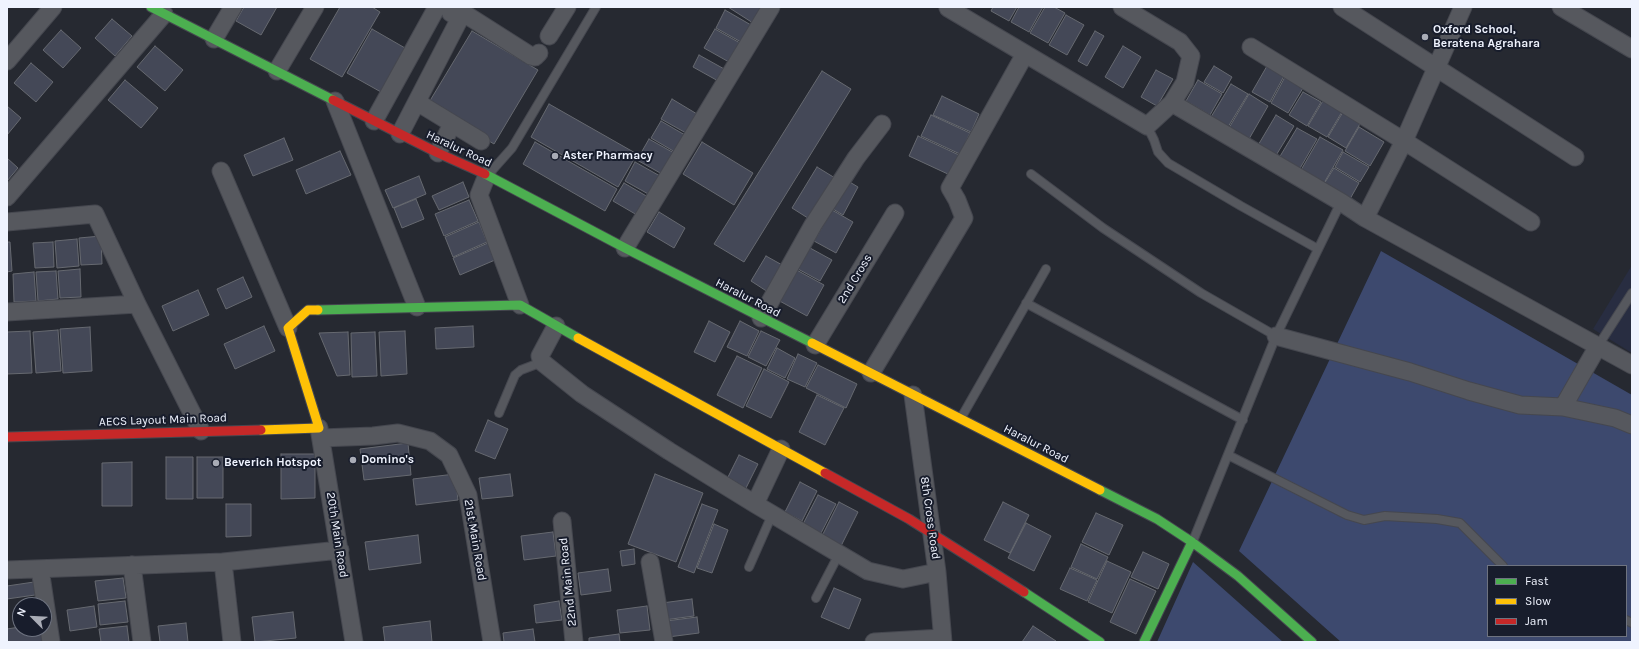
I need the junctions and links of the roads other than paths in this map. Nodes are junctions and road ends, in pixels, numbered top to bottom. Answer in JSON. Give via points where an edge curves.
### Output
{"nodes":[{"id":1,"x":53,"y":7,"type":"edge"},
{"id":2,"x":233,"y":7,"type":"edge"},
{"id":3,"x":315,"y":7,"type":"edge"},
{"id":4,"x":437,"y":7,"type":"edge"},
{"id":5,"x":453,"y":7,"type":"edge"},
{"id":6,"x":567,"y":7,"type":"edge"},
{"id":7,"x":596,"y":7,"type":"edge"},
{"id":8,"x":771,"y":7,"type":"edge"},
{"id":9,"x":1122,"y":7,"type":"edge"},
{"id":10,"x":1342,"y":7,"type":"edge"},
{"id":11,"x":1463,"y":7,"type":"edge"},
{"id":12,"x":1561,"y":7,"type":"edge"},
{"id":13,"x":948,"y":8,"type":"dead end"},
{"id":14,"x":157,"y":10,"type":"edge"},
{"id":15,"x":548,"y":36,"type":"dead end"},
{"id":16,"x":214,"y":39,"type":"junction"},
{"id":17,"x":1251,"y":47,"type":"dead end"},
{"id":18,"x":1632,"y":48,"type":"edge"},
{"id":19,"x":539,"y":52,"type":"dead end"},
{"id":20,"x":1025,"y":54,"type":"junction"},
{"id":21,"x":7,"y":60,"type":"edge"},
{"id":22,"x":1436,"y":68,"type":"junction"},
{"id":23,"x":277,"y":71,"type":"junction"},
{"id":24,"x":335,"y":101,"type":"junction"},
{"id":25,"x":417,"y":102,"type":"junction"},
{"id":26,"x":1172,"y":103,"type":"junction"},
{"id":27,"x":374,"y":121,"type":"junction"},
{"id":28,"x":452,"y":124,"type":"junction"},
{"id":29,"x":882,"y":124,"type":"dead end"},
{"id":30,"x":1147,"y":126,"type":"junction"},
{"id":31,"x":400,"y":134,"type":"junction"},
{"id":32,"x":481,"y":141,"type":"dead end"},
{"id":33,"x":1404,"y":141,"type":"junction"},
{"id":34,"x":438,"y":153,"type":"junction"},
{"id":35,"x":1575,"y":157,"type":"dead end"},
{"id":36,"x":221,"y":170,"type":"dead end"},
{"id":37,"x":1031,"y":174,"type":"dead end"},
{"id":38,"x":487,"y":175,"type":"junction"},
{"id":39,"x":7,"y":197,"type":"edge"},
{"id":40,"x":1341,"y":202,"type":"junction"},
{"id":41,"x":895,"y":213,"type":"dead end"},
{"id":42,"x":1365,"y":218,"type":"junction"},
{"id":43,"x":7,"y":222,"type":"edge"},
{"id":44,"x":1531,"y":222,"type":"dead end"},
{"id":45,"x":625,"y":248,"type":"junction"},
{"id":46,"x":1318,"y":249,"type":"junction"},
{"id":47,"x":1046,"y":269,"type":"dead end"},
{"id":48,"x":1632,"y":292,"type":"edge"},
{"id":49,"x":1026,"y":303,"type":"junction"},
{"id":50,"x":137,"y":304,"type":"junction"},
{"id":51,"x":520,"y":305,"type":"junction"},
{"id":52,"x":417,"y":307,"type":"junction"},
{"id":53,"x":7,"y":312,"type":"edge"},
{"id":54,"x":761,"y":318,"type":"junction"},
{"id":55,"x":556,"y":326,"type":"junction"},
{"id":56,"x":288,"y":328,"type":"junction"},
{"id":57,"x":1276,"y":336,"type":"junction"},
{"id":58,"x":815,"y":345,"type":"junction"},
{"id":59,"x":1598,"y":346,"type":"junction"},
{"id":60,"x":542,"y":362,"type":"junction"},
{"id":61,"x":1632,"y":365,"type":"edge"},
{"id":62,"x":871,"y":374,"type":"junction"},
{"id":63,"x":913,"y":395,"type":"junction"},
{"id":64,"x":1563,"y":407,"type":"junction"},
{"id":65,"x":499,"y":413,"type":"dead end"},
{"id":66,"x":960,"y":419,"type":"junction"},
{"id":67,"x":1243,"y":420,"type":"junction"},
{"id":68,"x":1632,"y":425,"type":"edge"},
{"id":69,"x":201,"y":431,"type":"junction"},
{"id":70,"x":320,"y":433,"type":"junction"},
{"id":71,"x":7,"y":437,"type":"edge"},
{"id":72,"x":781,"y":450,"type":"junction"},
{"id":73,"x":1228,"y":455,"type":"junction"},
{"id":74,"x":755,"y":504,"type":"junction"},
{"id":75,"x":772,"y":515,"type":"junction"},
{"id":76,"x":562,"y":521,"type":"dead end"},
{"id":77,"x":931,"y":533,"type":"junction"},
{"id":78,"x":1192,"y":542,"type":"junction"},
{"id":79,"x":340,"y":550,"type":"junction"},
{"id":80,"x":839,"y":554,"type":"junction"},
{"id":81,"x":223,"y":562,"type":"junction"},
{"id":82,"x":650,"y":562,"type":"dead end"},
{"id":83,"x":132,"y":565,"type":"junction"},
{"id":84,"x":1501,"y":565,"type":"edge"},
{"id":85,"x":749,"y":567,"type":"dead end"},
{"id":86,"x":40,"y":569,"type":"junction"},
{"id":87,"x":7,"y":570,"type":"edge"},
{"id":88,"x":937,"y":572,"type":"junction"},
{"id":89,"x":816,"y":598,"type":"dead end"},
{"id":90,"x":943,"y":640,"type":"edge"},
{"id":91,"x":51,"y":642,"type":"edge"},
{"id":92,"x":142,"y":642,"type":"edge"},
{"id":93,"x":232,"y":642,"type":"edge"},
{"id":94,"x":354,"y":642,"type":"edge"},
{"id":95,"x":492,"y":642,"type":"edge"},
{"id":96,"x":574,"y":642,"type":"edge"},
{"id":97,"x":664,"y":642,"type":"edge"},
{"id":98,"x":874,"y":642,"type":"edge"},
{"id":99,"x":1100,"y":642,"type":"edge"},
{"id":100,"x":1144,"y":642,"type":"edge"},
{"id":101,"x":1312,"y":642,"type":"edge"}],
"edges":[{"from":1,"to":21,"type":"street"},
{"from":2,"to":16,"type":"street"},
{"from":3,"to":23,"type":"street"},
{"from":4,"to":27,"type":"street"},
{"from":5,"to":19,"type":"street","via":[[531,56],[535,57]]},
{"from":5,"to":25,"type":"street","via":[[451,13],[459,20]]},
{"from":6,"to":15,"type":"street"},
{"from":7,"to":38,"type":"lane","via":[[512,148]]},
{"from":8,"to":45,"type":"street"},
{"from":9,"to":26,"type":"street","via":[[1180,42],[1191,56],[1185,82]]},
{"from":10,"to":22,"type":"street"},
{"from":11,"to":22,"type":"street"},
{"from":12,"to":18,"type":"street"},
{"from":13,"to":20,"type":"street"},
{"from":14,"to":16,"type":"street","name":"Haralur Road"},
{"from":14,"to":39,"type":"street"},
{"from":16,"to":23,"type":"street","name":"Haralur Road"},
{"from":17,"to":33,"type":"street"},
{"from":20,"to":30,"type":"street"},
{"from":20,"to":62,"type":"street","via":[[950,188],[964,218]]},
{"from":22,"to":33,"type":"street"},
{"from":22,"to":35,"type":"street"},
{"from":23,"to":24,"type":"street","name":"Haralur Road"},
{"from":24,"to":27,"type":"street","name":"Haralur Road"},
{"from":24,"to":52,"type":"street"},
{"from":25,"to":28,"type":"street"},
{"from":25,"to":31,"type":"street"},
{"from":26,"to":30,"type":"street"},
{"from":26,"to":40,"type":"street"},
{"from":27,"to":31,"type":"street","name":"Haralur Road"},
{"from":28,"to":32,"type":"street"},
{"from":28,"to":34,"type":"street"},
{"from":29,"to":54,"type":"street","via":[[856,158],[813,225]]},
{"from":30,"to":46,"type":"lane","via":[[1158,152],[1168,163]]},
{"from":31,"to":34,"type":"street","name":"Haralur Road"},
{"from":33,"to":42,"type":"street"},
{"from":33,"to":44,"type":"street"},
{"from":34,"to":38,"type":"street","name":"Haralur Road"},
{"from":36,"to":56,"type":"street"},
{"from":37,"to":57,"type":"lane","via":[[1103,228],[1201,293]]},
{"from":38,"to":45,"type":"street","name":"Haralur Road"},
{"from":38,"to":51,"type":"street","via":[[479,195]]},
{"from":40,"to":42,"type":"street"},
{"from":40,"to":46,"type":"lane"},
{"from":41,"to":58,"type":"street","name":"2nd Cross"},
{"from":42,"to":59,"type":"street"},
{"from":43,"to":50,"type":"street","via":[[96,214]]},
{"from":45,"to":54,"type":"street","name":"Haralur Road"},
{"from":46,"to":57,"type":"lane"},
{"from":47,"to":49,"type":"lane"},
{"from":48,"to":59,"type":"lane"},
{"from":49,"to":66,"type":"lane"},
{"from":49,"to":67,"type":"lane"},
{"from":50,"to":53,"type":"street"},
{"from":50,"to":69,"type":"street"},
{"from":51,"to":52,"type":"street"},
{"from":51,"to":55,"type":"street"},
{"from":52,"to":56,"type":"street","via":[[308,310]]},
{"from":54,"to":58,"type":"street","name":"Haralur Road"},
{"from":55,"to":60,"type":"street","via":[[540,356]]},
{"from":55,"to":72,"type":"street"},
{"from":56,"to":70,"type":"street"},
{"from":57,"to":64,"type":"street","via":[[1520,405]]},
{"from":57,"to":67,"type":"lane"},
{"from":58,"to":62,"type":"street","name":"Haralur Road"},
{"from":59,"to":61,"type":"street"},
{"from":59,"to":64,"type":"street"},
{"from":60,"to":65,"type":"lane","via":[[515,375]]},
{"from":60,"to":74,"type":"street","via":[[582,394]]},
{"from":62,"to":63,"type":"street","name":"Haralur Road"},
{"from":63,"to":66,"type":"street","name":"Haralur Road"},
{"from":63,"to":77,"type":"street","name":"8th Cross Road"},
{"from":64,"to":68,"type":"street","via":[[1615,418]]},
{"from":66,"to":78,"type":"street","name":"Haralur Road","via":[[1157,519]]},
{"from":67,"to":73,"type":"lane"},
{"from":69,"to":70,"type":"street","name":"AECS Layout Main Road"},
{"from":69,"to":71,"type":"street","name":"AECS Layout Main Road"},
{"from":70,"to":79,"type":"street","name":"20th Main Road"},
{"from":70,"to":95,"type":"street","name":"21st Main Road","via":[[373,436],[398,433],[430,441],[449,455],[468,496]]},
{"from":72,"to":74,"type":"street"},
{"from":72,"to":77,"type":"street"},
{"from":73,"to":78,"type":"lane"},
{"from":73,"to":84,"type":"lane","via":[[1348,515],[1364,520],[1385,516],[1460,523]]},
{"from":74,"to":75,"type":"street"},
{"from":75,"to":80,"type":"street"},
{"from":75,"to":85,"type":"lane"},
{"from":76,"to":96,"type":"street","name":"22nd Main Road"},
{"from":77,"to":88,"type":"street","name":"8th Cross Road"},
{"from":77,"to":99,"type":"street"},
{"from":78,"to":100,"type":"street"},
{"from":78,"to":101,"type":"street","name":"Haralur Road","via":[[1238,576]]},
{"from":79,"to":81,"type":"street"},
{"from":79,"to":94,"type":"street","name":"20th Main Road"},
{"from":80,"to":88,"type":"street","via":[[868,571],[904,579]]},
{"from":80,"to":89,"type":"lane"},
{"from":81,"to":83,"type":"street"},
{"from":81,"to":93,"type":"street"},
{"from":82,"to":97,"type":"street"},
{"from":83,"to":86,"type":"street"},
{"from":83,"to":92,"type":"street"},
{"from":86,"to":87,"type":"street"},
{"from":86,"to":91,"type":"street"},
{"from":88,"to":90,"type":"street","name":"8th Cross Road"},
{"from":90,"to":98,"type":"street"}]}
